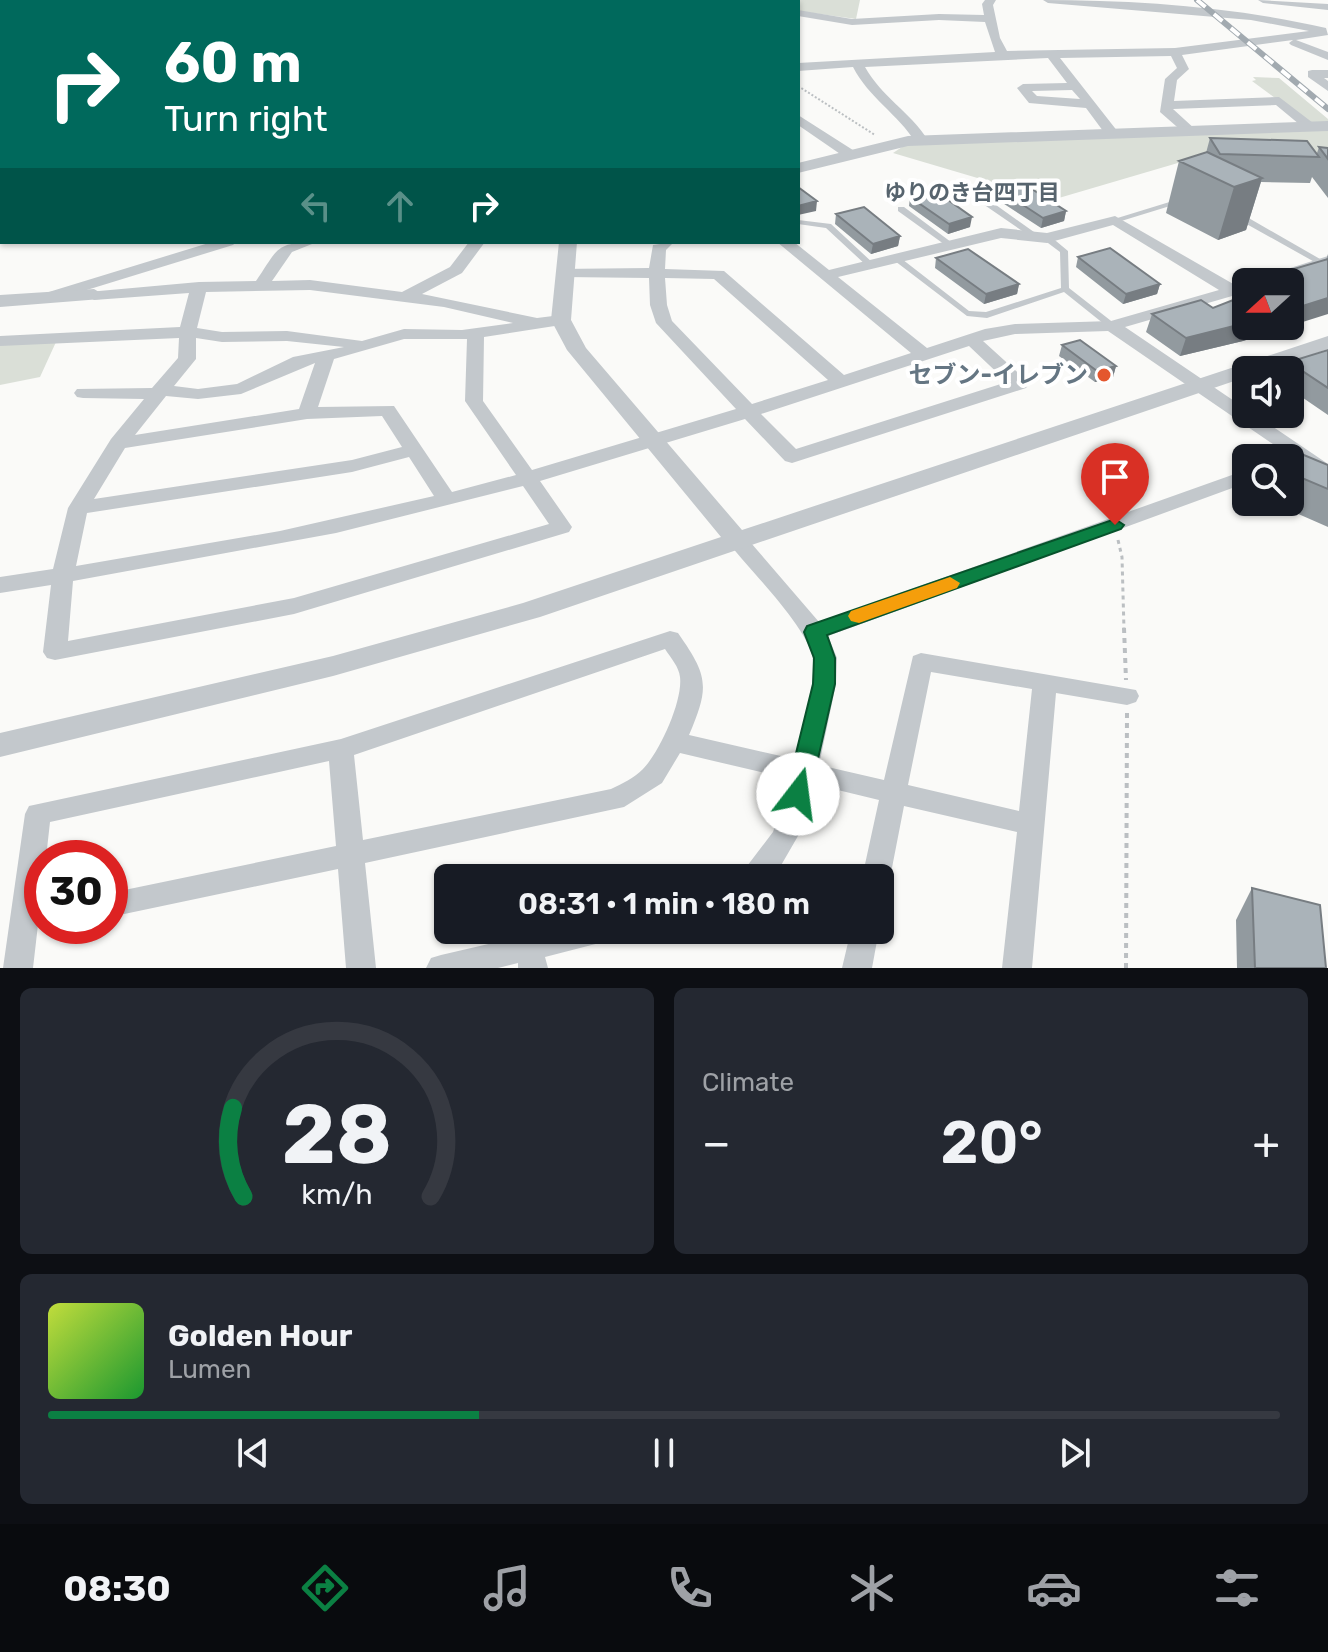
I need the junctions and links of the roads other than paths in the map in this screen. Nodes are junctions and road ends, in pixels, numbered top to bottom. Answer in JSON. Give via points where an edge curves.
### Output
{"nodes":[{"id":1,"x":990,"y":0,"type":"edge"},
{"id":2,"x":1048,"y":0,"type":"edge"},
{"id":3,"x":1263,"y":0,"type":"edge"},
{"id":4,"x":1294,"y":1,"type":"edge"},
{"id":5,"x":1328,"y":7,"type":"edge"},
{"id":6,"x":800,"y":13,"type":"edge"},
{"id":7,"x":989,"y":19,"type":"junction"},
{"id":8,"x":852,"y":22,"type":"junction"},
{"id":9,"x":1328,"y":32,"type":"edge"},
{"id":10,"x":858,"y":36,"type":"dead end"},
{"id":11,"x":1328,"y":45,"type":"edge"},
{"id":12,"x":1175,"y":52,"type":"junction"},
{"id":13,"x":1003,"y":55,"type":"junction"},
{"id":14,"x":1052,"y":55,"type":"junction"},
{"id":15,"x":1328,"y":56,"type":"edge"},
{"id":16,"x":857,"y":63,"type":"junction"},
{"id":17,"x":800,"y":67,"type":"edge"},
{"id":18,"x":1328,"y":74,"type":"edge"},
{"id":19,"x":1076,"y":86,"type":"junction"},
{"id":20,"x":1328,"y":87,"type":"edge"},
{"id":21,"x":1090,"y":104,"type":"junction"},
{"id":22,"x":1167,"y":105,"type":"junction"},
{"id":23,"x":800,"y":120,"type":"edge"},
{"id":24,"x":1310,"y":126,"type":"junction"},
{"id":25,"x":1328,"y":126,"type":"edge"},
{"id":26,"x":1189,"y":130,"type":"junction"},
{"id":27,"x":1111,"y":132,"type":"junction"},
{"id":28,"x":921,"y":140,"type":"junction"},
{"id":29,"x":851,"y":155,"type":"junction"},
{"id":30,"x":800,"y":168,"type":"edge"},
{"id":31,"x":1188,"y":200,"type":"dead end"},
{"id":32,"x":986,"y":202,"type":"dead end"},
{"id":33,"x":901,"y":209,"type":"dead end"},
{"id":34,"x":1229,"y":211,"type":"edge"},
{"id":35,"x":1115,"y":220,"type":"junction"},
{"id":36,"x":800,"y":222,"type":"edge"},
{"id":37,"x":1042,"y":238,"type":"junction"},
{"id":38,"x":214,"y":244,"type":"edge"},
{"id":39,"x":302,"y":244,"type":"edge"},
{"id":40,"x":476,"y":244,"type":"edge"},
{"id":41,"x":568,"y":244,"type":"edge"},
{"id":42,"x":663,"y":244,"type":"edge"},
{"id":43,"x":787,"y":244,"type":"edge"},
{"id":44,"x":951,"y":245,"type":"junction"},
{"id":45,"x":194,"y":247,"type":"edge"},
{"id":46,"x":895,"y":258,"type":"junction"},
{"id":47,"x":1326,"y":262,"type":"edge"},
{"id":48,"x":870,"y":264,"type":"junction"},
{"id":49,"x":1304,"y":269,"type":"edge"},
{"id":50,"x":564,"y":272,"type":"junction"},
{"id":51,"x":657,"y":272,"type":"junction"},
{"id":52,"x":826,"y":275,"type":"junction"},
{"id":53,"x":261,"y":285,"type":"junction"},
{"id":54,"x":1232,"y":285,"type":"edge"},
{"id":55,"x":199,"y":287,"type":"junction"},
{"id":56,"x":1065,"y":289,"type":"junction"},
{"id":57,"x":1232,"y":291,"type":"edge"},
{"id":58,"x":94,"y":295,"type":"joint"},
{"id":59,"x":405,"y":297,"type":"junction"},
{"id":60,"x":45,"y":298,"type":"junction"},
{"id":61,"x":0,"y":301,"type":"edge"},
{"id":62,"x":561,"y":320,"type":"junction"},
{"id":63,"x":537,"y":323,"type":"junction"},
{"id":64,"x":1112,"y":326,"type":"junction"},
{"id":65,"x":188,"y":332,"type":"junction"},
{"id":66,"x":476,"y":333,"type":"junction"},
{"id":67,"x":971,"y":339,"type":"junction"},
{"id":68,"x":0,"y":341,"type":"edge"},
{"id":69,"x":1328,"y":342,"type":"edge"},
{"id":70,"x":368,"y":345,"type":"junction"},
{"id":71,"x":327,"y":355,"type":"junction"},
{"id":72,"x":924,"y":355,"type":"junction"},
{"id":73,"x":841,"y":382,"type":"junction"},
{"id":74,"x":1199,"y":386,"type":"junction"},
{"id":75,"x":158,"y":392,"type":"junction"},
{"id":76,"x":83,"y":393,"type":"dead end"},
{"id":77,"x":750,"y":410,"type":"junction"},
{"id":78,"x":307,"y":413,"type":"junction"},
{"id":79,"x":652,"y":439,"type":"junction"},
{"id":80,"x":118,"y":443,"type":"junction"},
{"id":81,"x":1276,"y":444,"type":"edge"},
{"id":82,"x":413,"y":450,"type":"junction"},
{"id":83,"x":1304,"y":462,"type":"edge"},
{"id":84,"x":1328,"y":473,"type":"edge"},
{"id":85,"x":524,"y":477,"type":"junction"},
{"id":86,"x":1232,"y":481,"type":"edge"},
{"id":87,"x":447,"y":500,"type":"junction"},
{"id":88,"x":78,"y":508,"type":"junction"},
{"id":89,"x":738,"y":541,"type":"junction"},
{"id":90,"x":63,"y":575,"type":"junction"},
{"id":91,"x":0,"y":585,"type":"edge"},
{"id":92,"x":815,"y":632,"type":"junction"},
{"id":93,"x":1045,"y":682,"type":"junction"},
{"id":94,"x":1127,"y":696,"type":"road end"},
{"id":95,"x":672,"y":741,"type":"junction"},
{"id":96,"x":0,"y":745,"type":"edge"},
{"id":97,"x":341,"y":749,"type":"junction"},
{"id":98,"x":804,"y":773,"type":"junction"},
{"id":99,"x":893,"y":793,"type":"junction"},
{"id":100,"x":1033,"y":825,"type":"junction"},
{"id":101,"x":37,"y":840,"type":"edge"},
{"id":102,"x":350,"y":854,"type":"junction"},
{"id":103,"x":767,"y":864,"type":"edge"},
{"id":104,"x":879,"y":864,"type":"edge"},
{"id":105,"x":128,"y":901,"type":"edge"},
{"id":106,"x":26,"y":944,"type":"edge"},
{"id":107,"x":568,"y":944,"type":"edge"},
{"id":108,"x":862,"y":944,"type":"edge"},
{"id":109,"x":531,"y":958,"type":"edge"},
{"id":110,"x":18,"y":968,"type":"edge"},
{"id":111,"x":361,"y":968,"type":"edge"},
{"id":112,"x":441,"y":968,"type":"edge"},
{"id":113,"x":857,"y":968,"type":"edge"},
{"id":114,"x":1017,"y":968,"type":"edge"}],
"edges":[{"from":1,"to":7,"type":"street"},
{"from":2,"to":9,"type":"street","via":[[1251,17]]},
{"from":3,"to":4,"type":"street"},
{"from":4,"to":5,"type":"street"},
{"from":6,"to":8,"type":"street"},
{"from":7,"to":8,"type":"street"},
{"from":7,"to":13,"type":"street"},
{"from":8,"to":10,"type":"street"},
{"from":9,"to":12,"type":"street"},
{"from":11,"to":15,"type":"street","via":[[1295,43]]},
{"from":12,"to":14,"type":"street"},
{"from":12,"to":22,"type":"street","via":[[1183,69],[1171,79]]},
{"from":13,"to":14,"type":"street"},
{"from":13,"to":16,"type":"street"},
{"from":14,"to":19,"type":"street"},
{"from":16,"to":17,"type":"street"},
{"from":16,"to":28,"type":"street","via":[[869,86]]},
{"from":18,"to":20,"type":"street","via":[[1312,74]]},
{"from":19,"to":21,"type":"street"},
{"from":19,"to":21,"type":"street","via":[[1023,88],[1033,100]]},
{"from":21,"to":27,"type":"street"},
{"from":22,"to":24,"type":"street","via":[[1279,101]]},
{"from":22,"to":26,"type":"street","via":[[1166,112]]},
{"from":23,"to":29,"type":"street"},
{"from":24,"to":25,"type":"street"},
{"from":24,"to":26,"type":"street"},
{"from":26,"to":27,"type":"street"},
{"from":27,"to":28,"type":"street"},
{"from":28,"to":29,"type":"street"},
{"from":29,"to":30,"type":"street"},
{"from":31,"to":35,"type":"lane"},
{"from":32,"to":37,"type":"lane"},
{"from":33,"to":44,"type":"lane"},
{"from":34,"to":47,"type":"lane"},
{"from":35,"to":37,"type":"street"},
{"from":35,"to":54,"type":"street"},
{"from":36,"to":48,"type":"lane","via":[[828,226]]},
{"from":37,"to":44,"type":"street","via":[[1001,233]]},
{"from":37,"to":56,"type":"lane","via":[[1064,251]]},
{"from":38,"to":45,"type":"street"},
{"from":39,"to":53,"type":"street","via":[[286,249]]},
{"from":40,"to":59,"type":"street","via":[[456,270]]},
{"from":41,"to":50,"type":"street"},
{"from":42,"to":51,"type":"street","via":[[658,248]]},
{"from":43,"to":52,"type":"street"},
{"from":44,"to":46,"type":"street"},
{"from":45,"to":60,"type":"street"},
{"from":46,"to":48,"type":"street"},
{"from":46,"to":56,"type":"lane","via":[[967,313],[987,315]]},
{"from":47,"to":49,"type":"street"},
{"from":48,"to":52,"type":"street"},
{"from":50,"to":51,"type":"street"},
{"from":50,"to":62,"type":"street"},
{"from":51,"to":73,"type":"street","via":[[718,274]]},
{"from":51,"to":77,"type":"street","via":[[658,312],[664,323]]},
{"from":52,"to":72,"type":"street"},
{"from":53,"to":55,"type":"street"},
{"from":53,"to":59,"type":"street","via":[[310,285]]},
{"from":55,"to":58,"type":"street"},
{"from":55,"to":65,"type":"street"},
{"from":56,"to":64,"type":"lane"},
{"from":57,"to":64,"type":"street"},
{"from":58,"to":60,"type":"street"},
{"from":59,"to":63,"type":"street"},
{"from":60,"to":61,"type":"street"},
{"from":62,"to":63,"type":"street"},
{"from":62,"to":79,"type":"street","via":[[577,350]]},
{"from":63,"to":66,"type":"street"},
{"from":64,"to":67,"type":"street","via":[[1015,329]]},
{"from":64,"to":74,"type":"street"},
{"from":65,"to":68,"type":"street"},
{"from":65,"to":70,"type":"street"},
{"from":65,"to":75,"type":"street","via":[[187,359]]},
{"from":66,"to":70,"type":"street","via":[[404,334]]},
{"from":66,"to":85,"type":"street","via":[[474,401]]},
{"from":67,"to":72,"type":"street"},
{"from":67,"to":77,"type":"street","via":[[1020,384],[792,457]]},
{"from":69,"to":74,"type":"street"},
{"from":70,"to":71,"type":"street"},
{"from":71,"to":75,"type":"street","via":[[299,361],[241,389]]},
{"from":71,"to":78,"type":"street"},
{"from":72,"to":73,"type":"street"},
{"from":73,"to":77,"type":"street"},
{"from":74,"to":81,"type":"street"},
{"from":74,"to":89,"type":"street"},
{"from":75,"to":76,"type":"street"},
{"from":75,"to":80,"type":"street"},
{"from":77,"to":79,"type":"street"},
{"from":78,"to":80,"type":"street"},
{"from":78,"to":82,"type":"street","via":[[387,410]]},
{"from":79,"to":85,"type":"street"},
{"from":79,"to":89,"type":"street"},
{"from":80,"to":88,"type":"street"},
{"from":82,"to":87,"type":"street"},
{"from":82,"to":88,"type":"street","via":[[352,466]]},
{"from":83,"to":84,"type":"street"},
{"from":85,"to":87,"type":"street"},
{"from":85,"to":90,"type":"street","via":[[562,527],[294,606],[55,652]]},
{"from":86,"to":92,"type":"street"},
{"from":87,"to":90,"type":"street","via":[[340,525]]},
{"from":88,"to":90,"type":"street"},
{"from":89,"to":92,"type":"street"},
{"from":89,"to":96,"type":"street","via":[[530,610],[333,666]]},
{"from":90,"to":91,"type":"street"},
{"from":92,"to":98,"type":"street","via":[[825,658],[824,684]]},
{"from":93,"to":94,"type":"street"},
{"from":93,"to":99,"type":"street","via":[[921,662]]},
{"from":93,"to":100,"type":"street"},
{"from":95,"to":97,"type":"street","via":[[692,692],[692,677],[670,639]]},
{"from":95,"to":98,"type":"street"},
{"from":95,"to":102,"type":"street","via":[[654,775],[615,799]]},
{"from":97,"to":101,"type":"street","via":[[38,814]]},
{"from":97,"to":102,"type":"street"},
{"from":98,"to":99,"type":"street"},
{"from":98,"to":103,"type":"street","via":[[785,836]]},
{"from":99,"to":100,"type":"street"},
{"from":99,"to":104,"type":"street"},
{"from":100,"to":114,"type":"street"},
{"from":102,"to":105,"type":"street"},
{"from":102,"to":111,"type":"street"},
{"from":106,"to":110,"type":"street"},
{"from":107,"to":109,"type":"street"},
{"from":108,"to":113,"type":"street"},
{"from":109,"to":112,"type":"street"}]}
